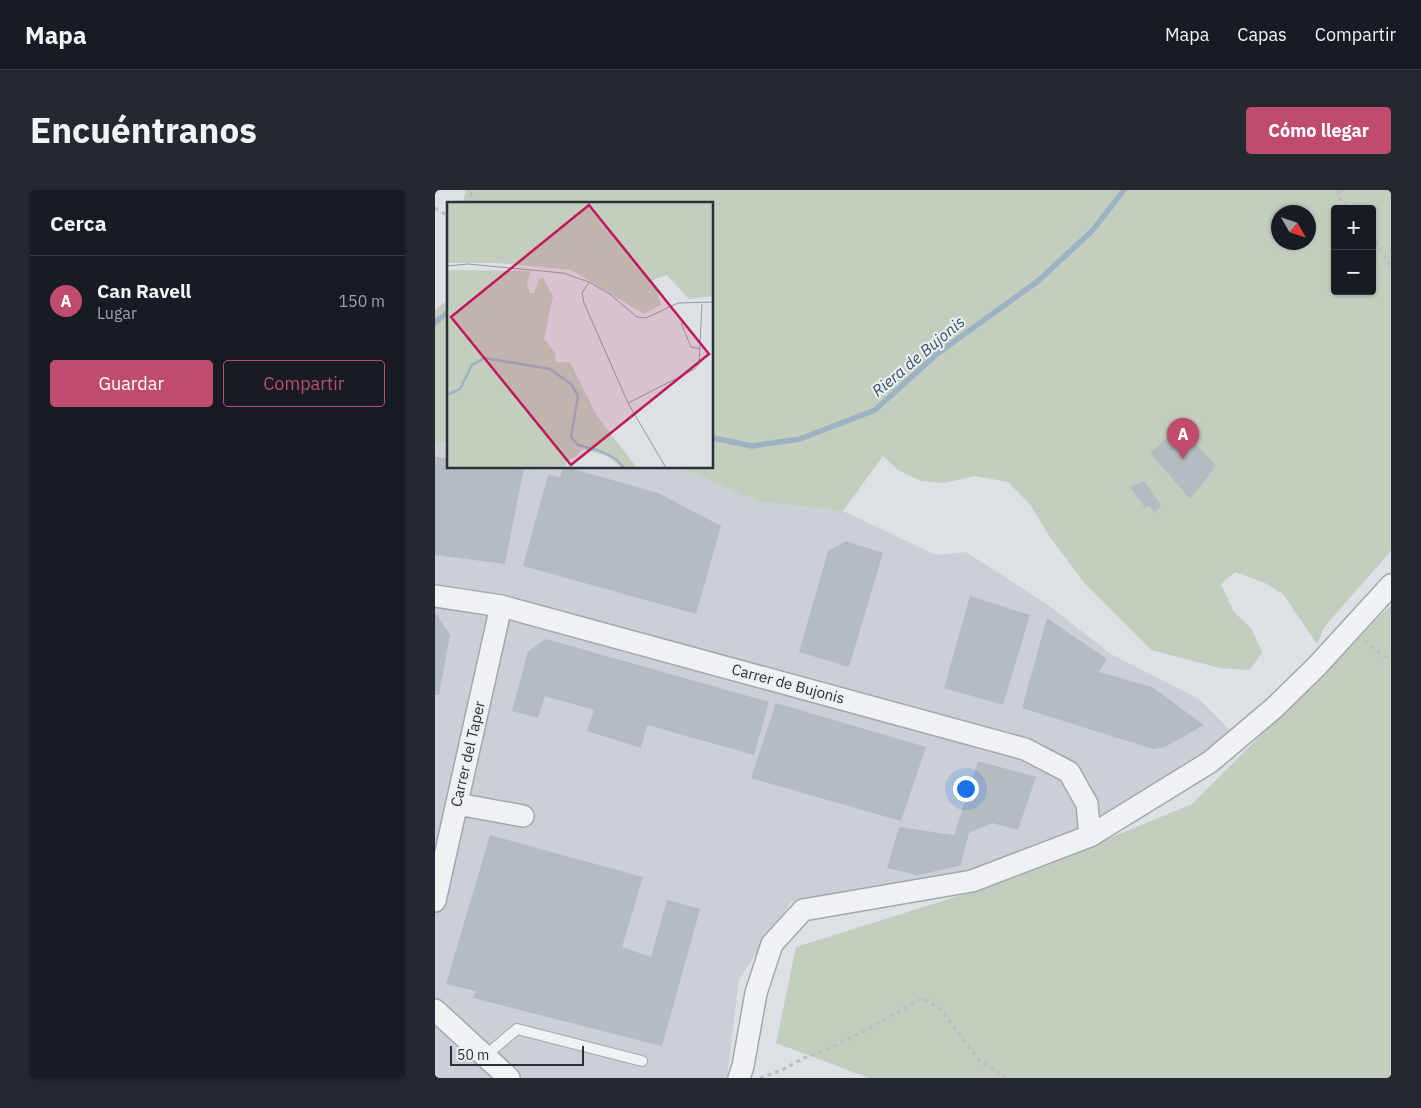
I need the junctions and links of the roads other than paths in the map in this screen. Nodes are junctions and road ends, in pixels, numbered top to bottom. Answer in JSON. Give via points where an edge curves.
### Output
{"nodes":[{"id":1,"x":1391,"y":585,"type":"edge"},
{"id":2,"x":435,"y":596,"type":"edge"},
{"id":3,"x":501,"y":606,"type":"junction"},
{"id":4,"x":457,"y":804,"type":"junction"},
{"id":5,"x":523,"y":816,"type":"dead end"},
{"id":6,"x":1090,"y":836,"type":"junction"},
{"id":7,"x":435,"y":901,"type":"edge"},
{"id":8,"x":435,"y":1010,"type":"edge"},
{"id":9,"x":485,"y":1056,"type":"junction"},
{"id":10,"x":642,"y":1061,"type":"dead end"},
{"id":11,"x":509,"y":1078,"type":"edge"},
{"id":12,"x":739,"y":1078,"type":"edge"}],
"edges":[{"from":1,"to":6,"type":"street","via":[[1317,666],[1274,708],[1210,762]]},
{"from":2,"to":3,"type":"street","name":"Carrer de Bujonis"},
{"from":3,"to":4,"type":"street","name":"Carrer del Taper"},
{"from":3,"to":6,"type":"street","name":"Carrer de Bujonis","via":[[1025,749],[1069,772],[1087,804]]},
{"from":4,"to":5,"type":"street"},
{"from":4,"to":7,"type":"street","name":"Carrer del Taper"},
{"from":6,"to":12,"type":"street","via":[[972,881],[803,910],[772,944],[756,993]]},
{"from":8,"to":9,"type":"street"},
{"from":9,"to":10,"type":"lane","via":[[517,1029]]},
{"from":9,"to":11,"type":"street"}]}
